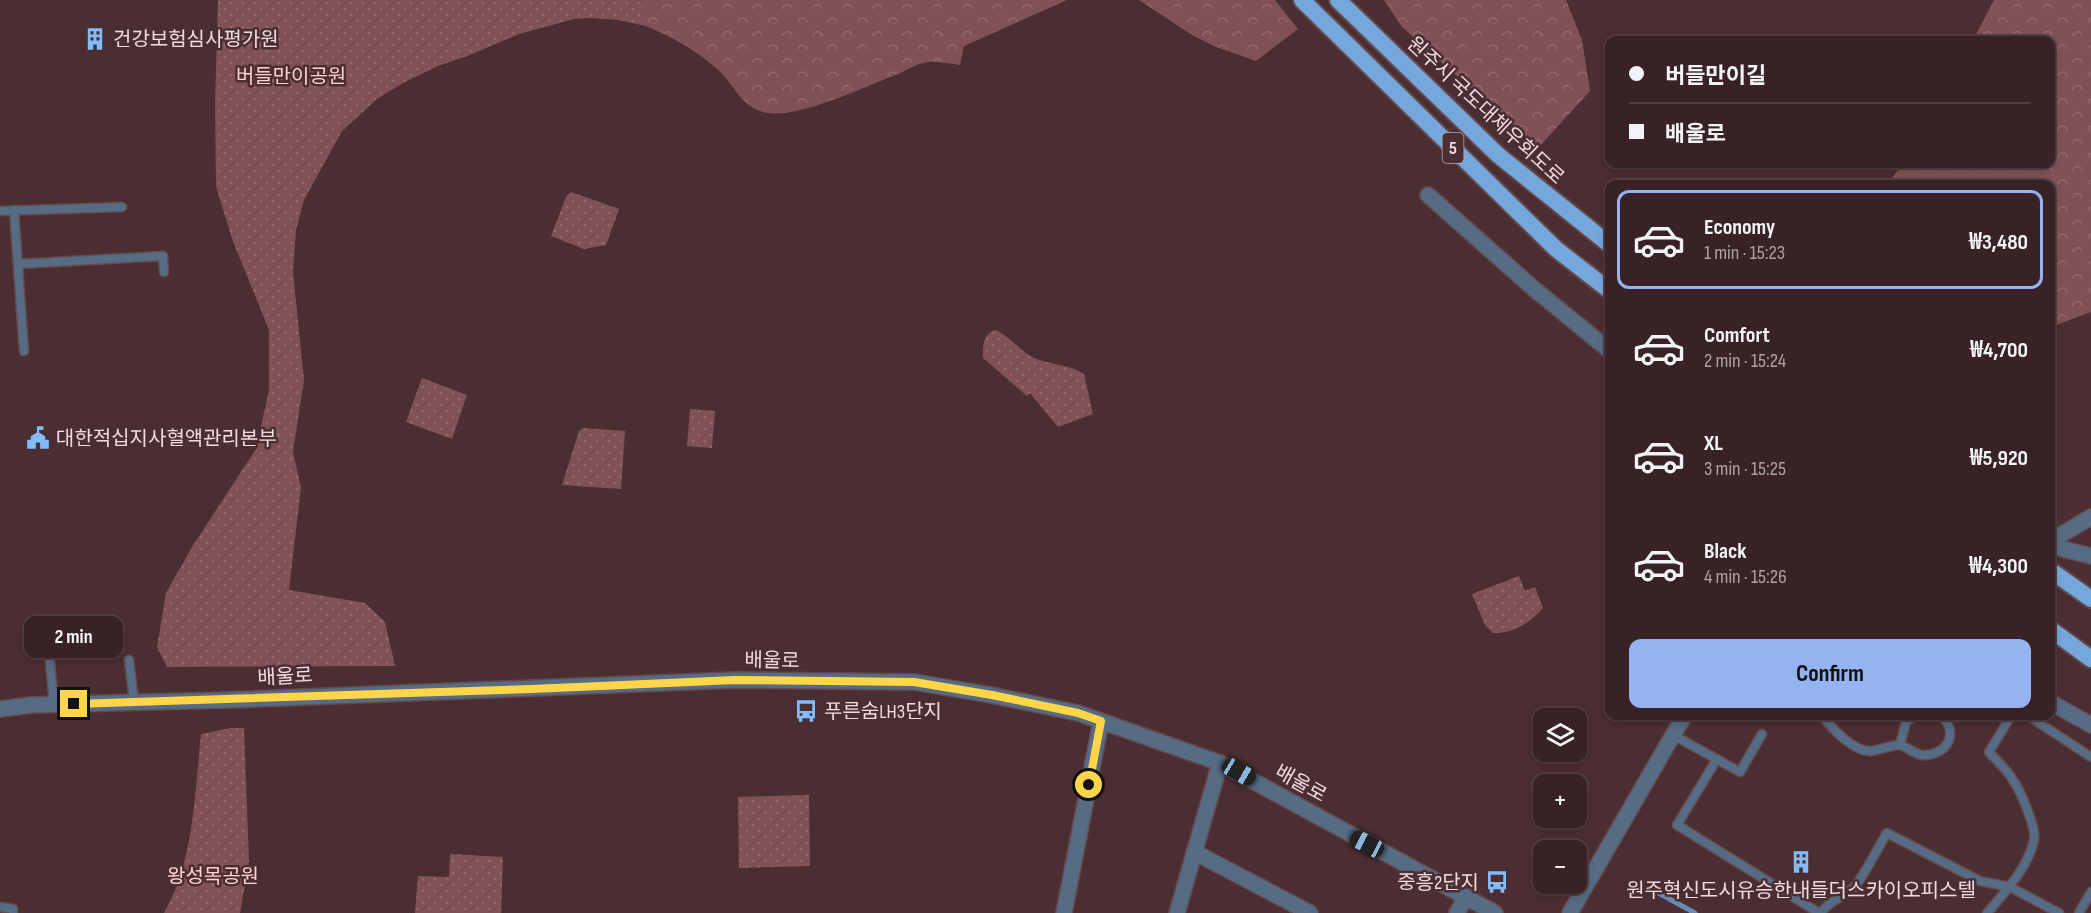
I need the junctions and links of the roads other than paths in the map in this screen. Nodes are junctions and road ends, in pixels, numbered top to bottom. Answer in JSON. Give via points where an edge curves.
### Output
{"nodes":[{"id":1,"x":1302,"y":0,"type":"edge"},
{"id":2,"x":1338,"y":0,"type":"edge"},
{"id":3,"x":1428,"y":195,"type":"dead end"},
{"id":4,"x":122,"y":207,"type":"dead end"},
{"id":5,"x":0,"y":210,"type":"edge"},
{"id":6,"x":14,"y":210,"type":"junction"},
{"id":7,"x":1605,"y":241,"type":"edge"},
{"id":8,"x":18,"y":264,"type":"junction"},
{"id":9,"x":164,"y":272,"type":"dead end"},
{"id":10,"x":1605,"y":287,"type":"edge"},
{"id":11,"x":1605,"y":347,"type":"edge"},
{"id":12,"x":24,"y":351,"type":"dead end"},
{"id":13,"x":2091,"y":517,"type":"edge"},
{"id":14,"x":2055,"y":538,"type":"edge"},
{"id":15,"x":2055,"y":543,"type":"edge"},
{"id":16,"x":2091,"y":556,"type":"edge"},
{"id":17,"x":2055,"y":574,"type":"edge"},
{"id":18,"x":2091,"y":599,"type":"edge"},
{"id":19,"x":2055,"y":632,"type":"edge"},
{"id":20,"x":49,"y":652,"type":"dead end"},
{"id":21,"x":2091,"y":659,"type":"edge"},
{"id":22,"x":129,"y":660,"type":"dead end"},
{"id":23,"x":134,"y":701,"type":"junction"},
{"id":24,"x":54,"y":704,"type":"junction"},
{"id":25,"x":2055,"y":705,"type":"edge"},
{"id":26,"x":0,"y":709,"type":"edge"},
{"id":27,"x":1682,"y":720,"type":"edge"},
{"id":28,"x":1826,"y":720,"type":"edge"},
{"id":29,"x":1908,"y":720,"type":"edge"},
{"id":30,"x":1946,"y":720,"type":"edge"},
{"id":31,"x":2009,"y":720,"type":"edge"},
{"id":32,"x":2036,"y":720,"type":"edge"},
{"id":33,"x":1101,"y":721,"type":"junction"},
{"id":34,"x":2091,"y":725,"type":"edge"},
{"id":35,"x":1762,"y":734,"type":"dead end"},
{"id":36,"x":1673,"y":735,"type":"junction"},
{"id":37,"x":1900,"y":745,"type":"junction"},
{"id":38,"x":2091,"y":757,"type":"edge"},
{"id":39,"x":1718,"y":759,"type":"junction"},
{"id":40,"x":1220,"y":763,"type":"junction"},
{"id":41,"x":1194,"y":852,"type":"junction"},
{"id":42,"x":2010,"y":887,"type":"junction"},
{"id":43,"x":1466,"y":897,"type":"junction"},
{"id":44,"x":2090,"y":899,"type":"edge"},
{"id":45,"x":0,"y":907,"type":"edge"},
{"id":46,"x":12,"y":913,"type":"edge"},
{"id":47,"x":1064,"y":913,"type":"edge"},
{"id":48,"x":1177,"y":913,"type":"edge"},
{"id":49,"x":1310,"y":913,"type":"edge"},
{"id":50,"x":1457,"y":913,"type":"edge"},
{"id":51,"x":1495,"y":913,"type":"edge"},
{"id":52,"x":1570,"y":913,"type":"edge"},
{"id":53,"x":1820,"y":913,"type":"edge"},
{"id":54,"x":1987,"y":913,"type":"edge"},
{"id":55,"x":2059,"y":913,"type":"edge"},
{"id":56,"x":2079,"y":913,"type":"edge"}],
"edges":[{"from":1,"to":10,"type":"highway","number":"5","via":[[1556,249]]},
{"from":2,"to":7,"type":"highway","name":"원주시 국도대체우회도로","number":"5","via":[[1498,155]]},
{"from":3,"to":11,"type":"street"},
{"from":4,"to":6,"type":"lane"},
{"from":5,"to":6,"type":"lane"},
{"from":6,"to":8,"type":"lane"},
{"from":8,"to":9,"type":"lane","via":[[163,256]]},
{"from":8,"to":12,"type":"lane"},
{"from":13,"to":14,"type":"street"},
{"from":15,"to":16,"type":"street","via":[[2062,549]]},
{"from":17,"to":18,"type":"highway"},
{"from":19,"to":21,"type":"highway"},
{"from":20,"to":24,"type":"lane"},
{"from":22,"to":23,"type":"lane"},
{"from":23,"to":24,"type":"street","name":"배울로"},
{"from":23,"to":33,"type":"street","name":"배울로","via":[[735,680],[914,682],[1002,697]]},
{"from":24,"to":26,"type":"street","name":"배울로"},
{"from":25,"to":34,"type":"street"},
{"from":27,"to":36,"type":"street"},
{"from":28,"to":37,"type":"lane","via":[[1842,738],[1868,751]]},
{"from":29,"to":37,"type":"lane"},
{"from":30,"to":37,"type":"lane","via":[[1950,735],[1946,746],[1935,755],[1920,755]]},
{"from":31,"to":42,"type":"lane","via":[[1989,752],[2013,780],[2035,838]]},
{"from":32,"to":38,"type":"lane"},
{"from":33,"to":40,"type":"street","name":"배울로"},
{"from":33,"to":47,"type":"street"},
{"from":35,"to":39,"type":"lane","via":[[1740,772]]},
{"from":36,"to":39,"type":"lane"},
{"from":36,"to":52,"type":"street"},
{"from":39,"to":53,"type":"lane","via":[[1677,825]]},
{"from":40,"to":41,"type":"street"},
{"from":40,"to":43,"type":"street","name":"배울로"},
{"from":41,"to":48,"type":"street"},
{"from":41,"to":49,"type":"street"},
{"from":42,"to":53,"type":"lane","via":[[1980,882],[1887,832],[1854,887],[1828,903]]},
{"from":42,"to":54,"type":"lane"},
{"from":42,"to":55,"type":"lane"},
{"from":43,"to":50,"type":"street"},
{"from":43,"to":51,"type":"street","name":"배울로"},
{"from":44,"to":56,"type":"lane"},
{"from":45,"to":46,"type":"lane","via":[[13,909]]}]}
